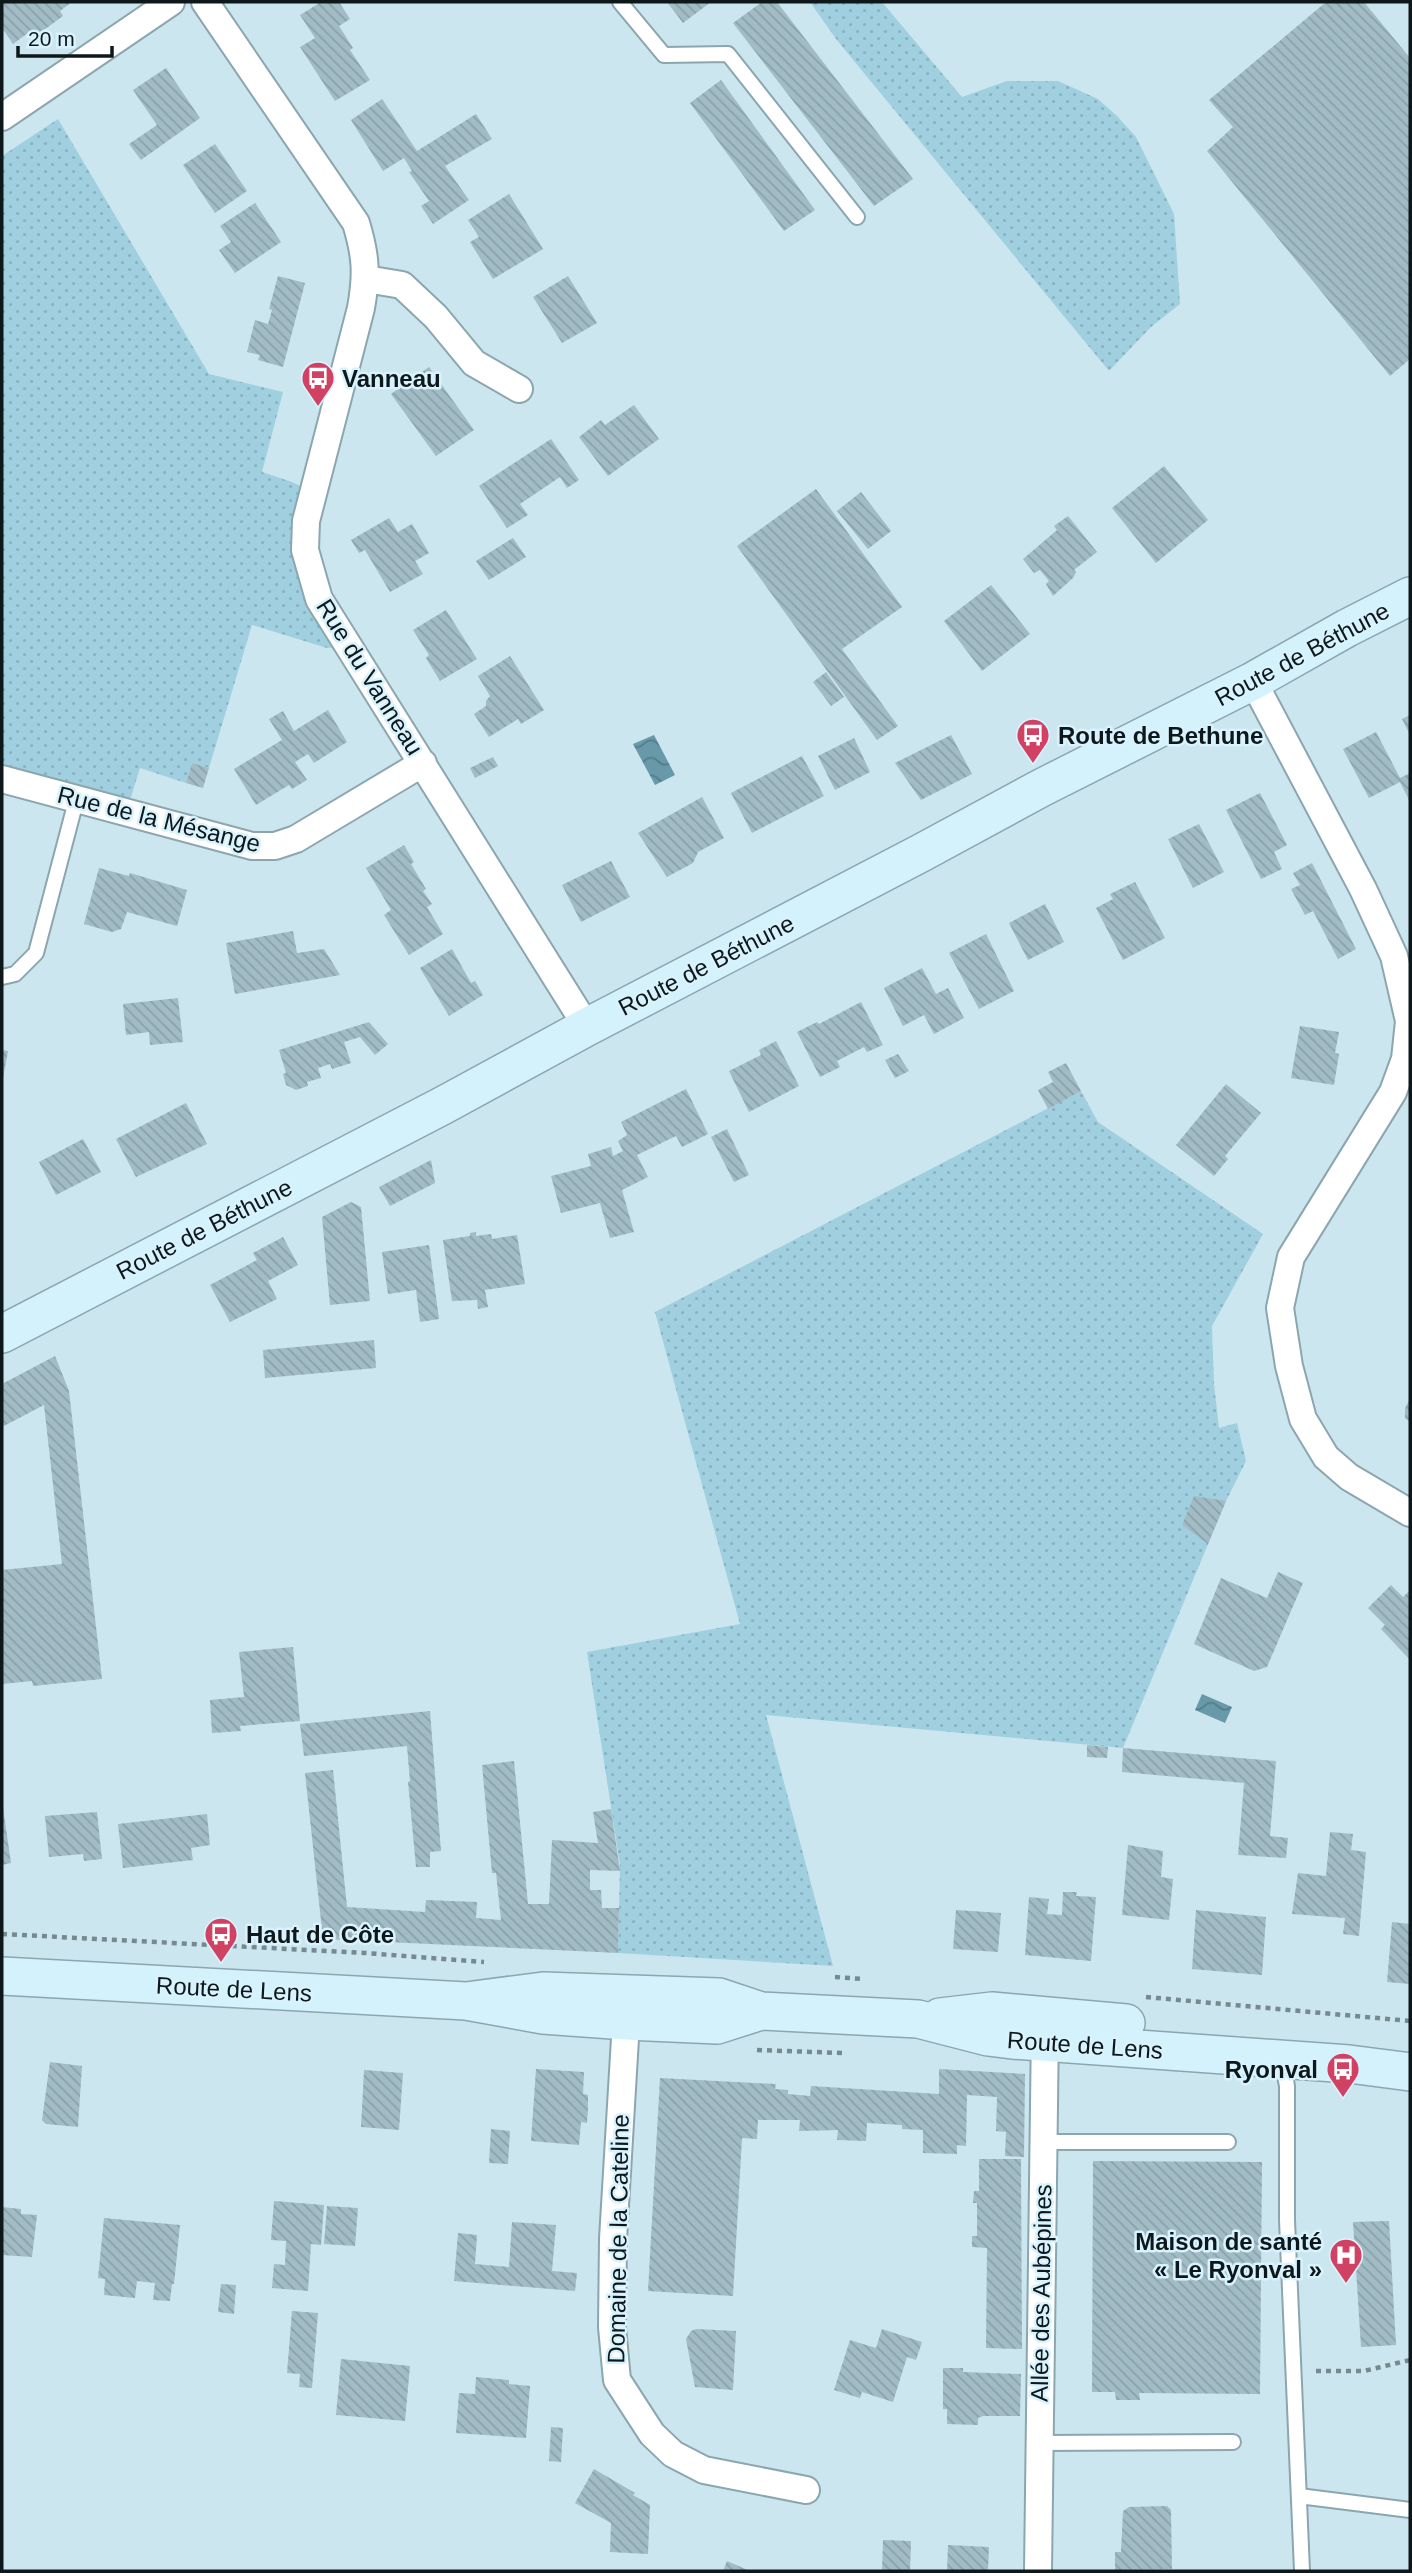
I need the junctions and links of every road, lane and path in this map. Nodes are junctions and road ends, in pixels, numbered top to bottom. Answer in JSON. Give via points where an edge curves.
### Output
{"nodes":[{"id":1,"x":171,"y":2,"type":"edge"},
{"id":2,"x":205,"y":2,"type":"edge"},
{"id":3,"x":620,"y":2,"type":"edge"},
{"id":4,"x":2,"y":117,"type":"edge"},
{"id":5,"x":857,"y":218,"type":"dead end"},
{"id":6,"x":366,"y":279,"type":"junction"},
{"id":7,"x":519,"y":389,"type":"dead end"},
{"id":8,"x":1410,"y":596,"type":"edge"},
{"id":9,"x":1253,"y":681,"type":"junction"},
{"id":10,"x":423,"y":763,"type":"junction"},
{"id":11,"x":2,"y":779,"type":"edge"},
{"id":12,"x":76,"y":801,"type":"junction"},
{"id":13,"x":2,"y":977,"type":"edge"},
{"id":14,"x":586,"y":1027,"type":"junction"},
{"id":15,"x":2,"y":1334,"type":"edge"},
{"id":16,"x":1410,"y":1513,"type":"edge"},
{"id":17,"x":2,"y":1976,"type":"edge"},
{"id":18,"x":627,"y":2007,"type":"junction"},
{"id":19,"x":1046,"y":2029,"type":"junction"},
{"id":20,"x":1410,"y":2049,"type":"edge"},
{"id":21,"x":1282,"y":2060,"type":"junction"},
{"id":22,"x":1410,"y":2072,"type":"edge"},
{"id":23,"x":1044,"y":2142,"type":"junction"},
{"id":24,"x":1228,"y":2142,"type":"dead end"},
{"id":25,"x":1410,"y":2360,"type":"edge"},
{"id":26,"x":1294,"y":2371,"type":"junction"},
{"id":27,"x":1234,"y":2442,"type":"dead end"},
{"id":28,"x":1038,"y":2443,"type":"junction"},
{"id":29,"x":806,"y":2490,"type":"dead end"},
{"id":30,"x":1299,"y":2496,"type":"junction"},
{"id":31,"x":1410,"y":2510,"type":"edge"},
{"id":32,"x":1038,"y":2571,"type":"edge"},
{"id":33,"x":1302,"y":2571,"type":"edge"}],
"edges":[{"from":1,"to":4,"type":"street"},
{"from":2,"to":6,"type":"street","name":"Rue du Vanneau","via":[[356,223],[365,253]]},
{"from":3,"to":5,"type":"lane","via":[[664,55],[728,54]]},
{"from":6,"to":7,"type":"street","via":[[402,285],[474,363]]},
{"from":6,"to":10,"type":"street","name":"Rue du Vanneau","via":[[306,521],[305,550],[319,599]]},
{"from":8,"to":9,"type":"main road","name":"Route de Béthune"},
{"from":9,"to":14,"type":"main road","name":"Route de Béthune"},
{"from":9,"to":16,"type":"street","via":[[1394,956],[1409,1021],[1405,1059],[1393,1092],[1291,1257],[1280,1308],[1289,1366],[1303,1419],[1326,1457],[1349,1477]]},
{"from":10,"to":12,"type":"street","name":"Rue de la Mésange","via":[[296,839],[275,846],[252,846]]},
{"from":10,"to":14,"type":"street","name":"Rue du Vanneau"},
{"from":11,"to":12,"type":"street","name":"Rue de la Mésange"},
{"from":12,"to":13,"type":"lane","via":[[36,953],[15,974]]},
{"from":14,"to":15,"type":"main road","name":"Route de Béthune"},
{"from":17,"to":18,"type":"main road","name":"Route de Lens","via":[[466,2001],[543,2015]]},
{"from":18,"to":19,"type":"main road","name":"Route de Lens","via":[[717,2025],[761,2011],[918,2019],[988,2037]]},
{"from":18,"to":29,"type":"street","name":"Domaine de la Cateline","via":[[613,2239],[612,2328],[617,2379],[652,2434],[673,2454],[704,2470]]},
{"from":19,"to":20,"type":"main road"},
{"from":19,"to":21,"type":"main road","name":"Route de Lens"},
{"from":19,"to":23,"type":"street","name":"Allée des Aubépines"},
{"from":21,"to":22,"type":"main road","name":"Route de Lens"},
{"from":21,"to":26,"type":"lane","via":[[1287,2086]]},
{"from":23,"to":24,"type":"lane"},
{"from":23,"to":28,"type":"street","name":"Allée des Aubépines"},
{"from":25,"to":26,"type":"path","via":[[1364,2371]]},
{"from":26,"to":30,"type":"lane"},
{"from":27,"to":28,"type":"lane"},
{"from":28,"to":32,"type":"street","name":"Allée des Aubépines"},
{"from":30,"to":31,"type":"lane"},
{"from":30,"to":33,"type":"lane"}]}
